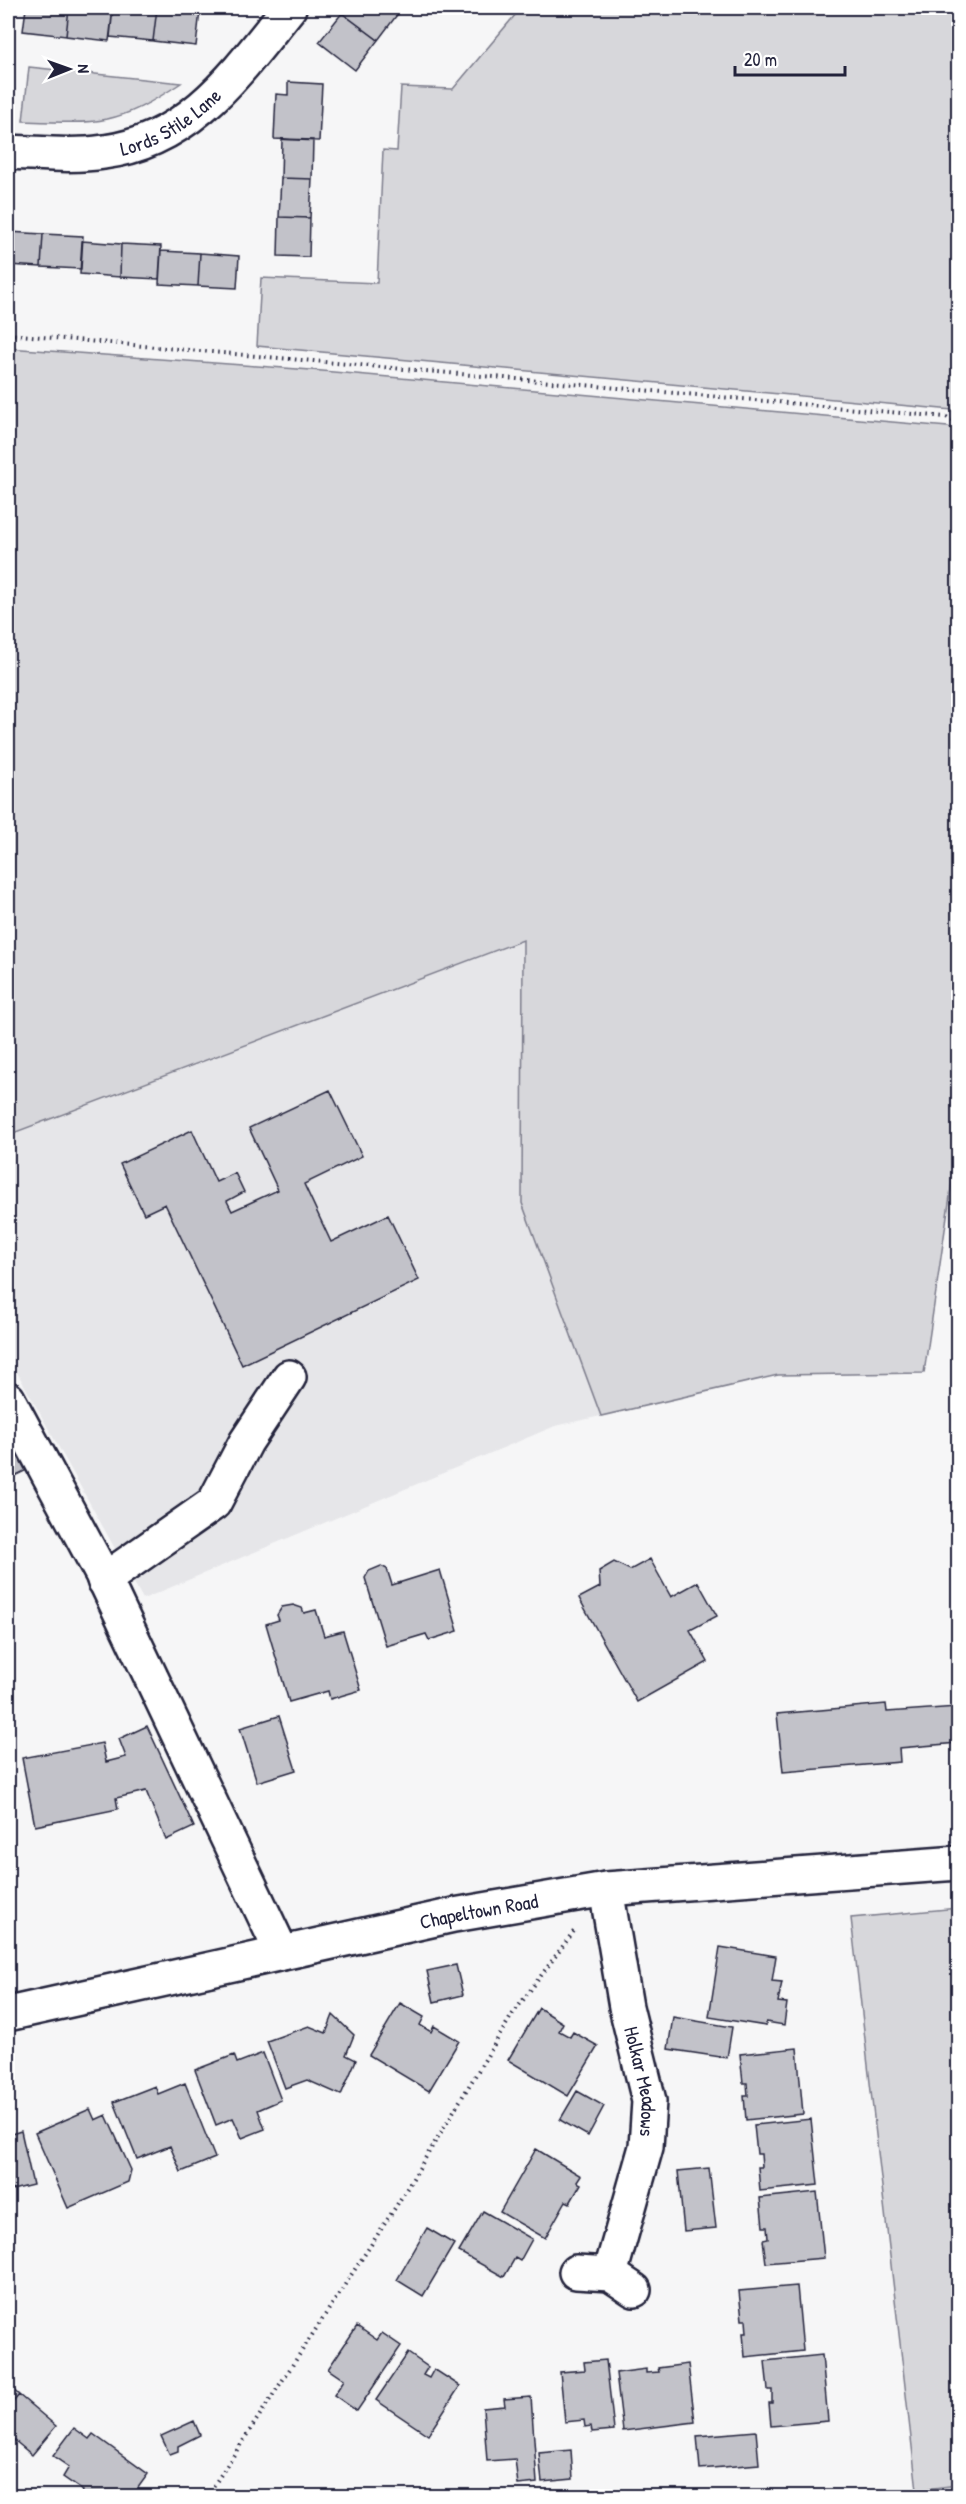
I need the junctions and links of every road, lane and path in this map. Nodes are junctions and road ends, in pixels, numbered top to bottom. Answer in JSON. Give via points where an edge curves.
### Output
{"nodes":[{"id":1,"x":289,"y":8,"type":"edge"},
{"id":2,"x":8,"y":152,"type":"edge"},
{"id":3,"x":8,"y":334,"type":"edge"},
{"id":4,"x":958,"y":422,"type":"edge"},
{"id":5,"x":289,"y":1377,"type":"dead end"},
{"id":6,"x":8,"y":1399,"type":"edge"},
{"id":7,"x":104,"y":1580,"type":"junction"},
{"id":8,"x":958,"y":1863,"type":"edge"},
{"id":9,"x":606,"y":1889,"type":"junction"},
{"id":10,"x":282,"y":1953,"type":"junction"},
{"id":11,"x":8,"y":2014,"type":"edge"},
{"id":12,"x":576,"y":2272,"type":"dead end"},
{"id":13,"x":207,"y":2496,"type":"edge"}],
"edges":[{"from":1,"to":2,"type":"main road","name":"Lords Stile Lane","via":[[233,77],[196,114],[159,136],[103,153]]},
{"from":3,"to":4,"type":"path","via":[[946,417]]},
{"from":5,"to":7,"type":"main road","via":[[246,1442],[214,1503]]},
{"from":6,"to":7,"type":"main road"},
{"from":7,"to":10,"type":"main road"},
{"from":8,"to":9,"type":"main road","name":"Chapeltown Road"},
{"from":9,"to":10,"type":"main road","name":"Chapeltown Road","via":[[454,1915]]},
{"from":9,"to":12,"type":"main road","name":"Holkar Meadows","via":[[649,2101],[646,2147],[622,2282]]},
{"from":9,"to":13,"type":"path","via":[[512,2015],[395,2208]]},
{"from":10,"to":11,"type":"main road","name":"Chapeltown Road"}]}
